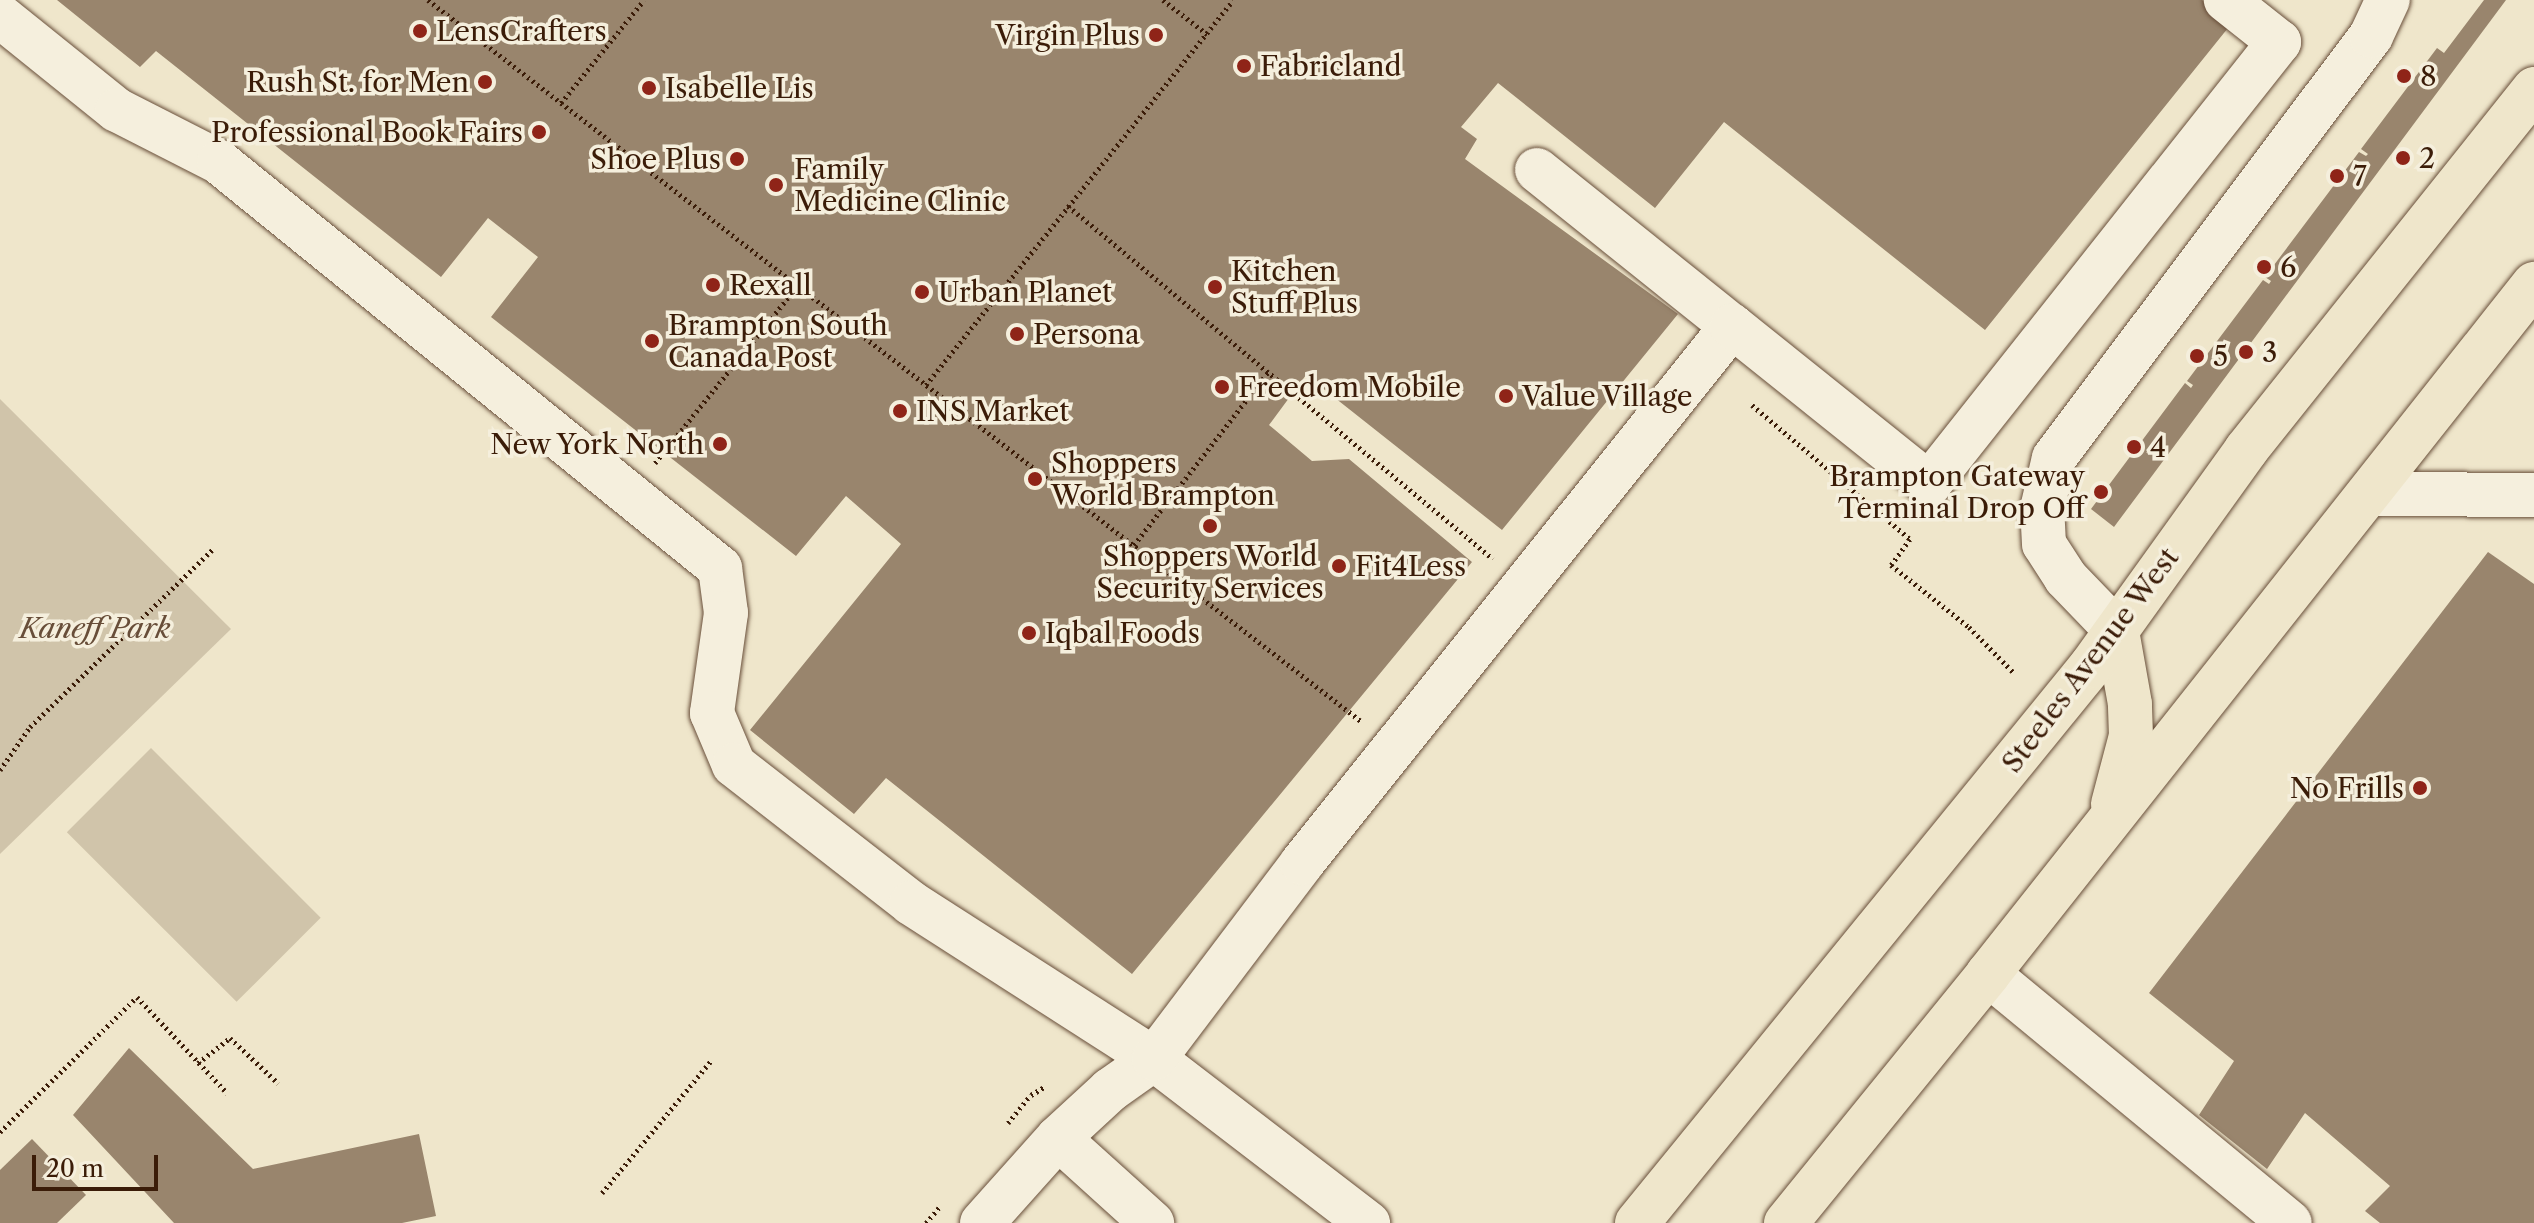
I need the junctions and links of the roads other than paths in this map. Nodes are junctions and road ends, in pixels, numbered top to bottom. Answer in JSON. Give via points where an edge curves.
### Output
{"nodes":[{"id":1,"x":2226,"y":0,"type":"edge"},
{"id":2,"x":2388,"y":0,"type":"edge"},
{"id":3,"x":0,"y":16,"type":"edge"},
{"id":4,"x":2534,"y":89,"type":"edge"},
{"id":5,"x":1537,"y":170,"type":"dead end"},
{"id":6,"x":2534,"y":284,"type":"edge"},
{"id":7,"x":1732,"y":326,"type":"junction"},
{"id":8,"x":2370,"y":494,"type":"junction"},
{"id":9,"x":2534,"y":495,"type":"edge"},
{"id":10,"x":2117,"y":631,"type":"junction"},
{"id":11,"x":2108,"y":821,"type":"junction"},
{"id":12,"x":1988,"y":974,"type":"junction"},
{"id":13,"x":1154,"y":1059,"type":"junction"},
{"id":14,"x":1058,"y":1138,"type":"junction"},
{"id":15,"x":982,"y":1223,"type":"edge"},
{"id":16,"x":1152,"y":1223,"type":"edge"},
{"id":17,"x":1368,"y":1223,"type":"edge"},
{"id":18,"x":1637,"y":1223,"type":"edge"},
{"id":19,"x":1786,"y":1223,"type":"edge"},
{"id":20,"x":2290,"y":1223,"type":"edge"}],
"edges":[{"from":1,"to":7,"type":"lane","via":[[2279,42],[1929,484]]},
{"from":2,"to":10,"type":"lane","via":[[2371,36],[2054,458],[2042,509],[2044,544],[2066,578]]},
{"from":3,"to":13,"type":"lane","via":[[117,110],[219,162],[720,568],[726,613],[712,713],[734,765],[911,903]]},
{"from":4,"to":10,"type":"main road","name":"Steeles Avenue West","via":[[2246,450]]},
{"from":5,"to":7,"type":"lane"},
{"from":6,"to":8,"type":"main road"},
{"from":7,"to":13,"type":"lane"},
{"from":8,"to":9,"type":"lane"},
{"from":8,"to":11,"type":"main road"},
{"from":10,"to":11,"type":"main road","via":[[2131,736]]},
{"from":10,"to":18,"type":"main road","name":"Steeles Avenue West"},
{"from":11,"to":12,"type":"main road"},
{"from":12,"to":19,"type":"main road"},
{"from":12,"to":20,"type":"lane"},
{"from":13,"to":14,"type":"lane","via":[[1110,1090]]},
{"from":13,"to":17,"type":"lane"},
{"from":14,"to":15,"type":"lane"},
{"from":14,"to":16,"type":"lane"}]}
